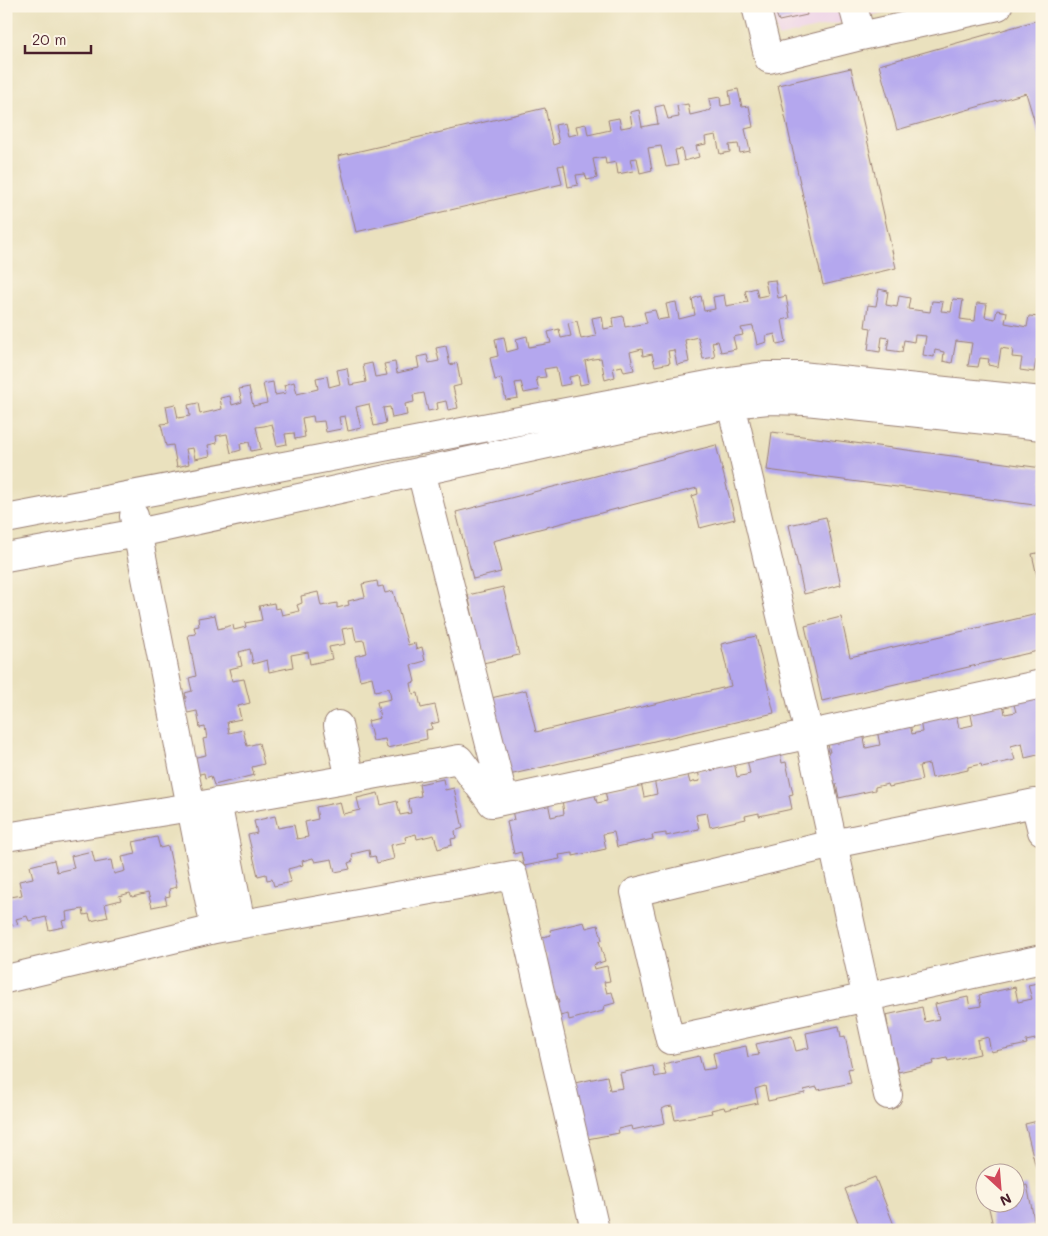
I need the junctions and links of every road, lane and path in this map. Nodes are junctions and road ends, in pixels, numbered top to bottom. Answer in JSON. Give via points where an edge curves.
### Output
{"nodes":[{"id":1,"x":756,"y":6,"type":"edge"},
{"id":2,"x":853,"y":6,"type":"edge"},
{"id":3,"x":998,"y":6,"type":"edge"},
{"id":4,"x":861,"y":36,"type":"junction"},
{"id":5,"x":1042,"y":401,"type":"edge"},
{"id":6,"x":731,"y":404,"type":"junction"},
{"id":7,"x":1042,"y":426,"type":"edge"},
{"id":8,"x":422,"y":471,"type":"junction"},
{"id":9,"x":130,"y":495,"type":"junction"},
{"id":10,"x":6,"y":519,"type":"edge"},
{"id":11,"x":138,"y":532,"type":"junction"},
{"id":12,"x":6,"y":557,"type":"edge"},
{"id":13,"x":1042,"y":684,"type":"edge"},
{"id":14,"x":338,"y":725,"type":"dead end"},
{"id":15,"x":809,"y":734,"type":"junction"},
{"id":16,"x":350,"y":779,"type":"junction"},
{"id":17,"x":504,"y":800,"type":"junction"},
{"id":18,"x":204,"y":805,"type":"junction"},
{"id":19,"x":1042,"y":831,"type":"edge"},
{"id":20,"x":6,"y":837,"type":"edge"},
{"id":21,"x":833,"y":844,"type":"junction"},
{"id":22,"x":241,"y":924,"type":"junction"},
{"id":23,"x":215,"y":929,"type":"junction"},
{"id":24,"x":1042,"y":959,"type":"edge"},
{"id":25,"x":6,"y":979,"type":"edge"},
{"id":26,"x":866,"y":996,"type":"junction"},
{"id":27,"x":888,"y":1095,"type":"dead end"},
{"id":28,"x":594,"y":1230,"type":"edge"}],
"edges":[{"from":1,"to":4,"type":"street","via":[[769,60]]},
{"from":2,"to":4,"type":"street"},
{"from":3,"to":4,"type":"street"},
{"from":5,"to":9,"type":"street","via":[[801,376],[765,376]]},
{"from":6,"to":7,"type":"street","via":[[768,400],[806,401]]},
{"from":6,"to":8,"type":"street"},
{"from":6,"to":15,"type":"street"},
{"from":8,"to":11,"type":"street"},
{"from":8,"to":17,"type":"street"},
{"from":9,"to":10,"type":"street"},
{"from":9,"to":11,"type":"street"},
{"from":11,"to":12,"type":"street"},
{"from":11,"to":18,"type":"street"},
{"from":13,"to":15,"type":"street"},
{"from":14,"to":16,"type":"street"},
{"from":15,"to":17,"type":"street"},
{"from":15,"to":21,"type":"street"},
{"from":16,"to":17,"type":"street","via":[[459,758],[492,803]]},
{"from":16,"to":18,"type":"street"},
{"from":18,"to":20,"type":"street"},
{"from":18,"to":22,"type":"street"},
{"from":18,"to":23,"type":"street"},
{"from":19,"to":21,"type":"street","via":[[1035,803]]},
{"from":21,"to":26,"type":"street"},
{"from":21,"to":26,"type":"street","via":[[636,892],[670,1040]]},
{"from":22,"to":23,"type":"street"},
{"from":22,"to":28,"type":"street","via":[[513,875]]},
{"from":23,"to":25,"type":"street"},
{"from":24,"to":26,"type":"street"},
{"from":26,"to":27,"type":"street"}]}
